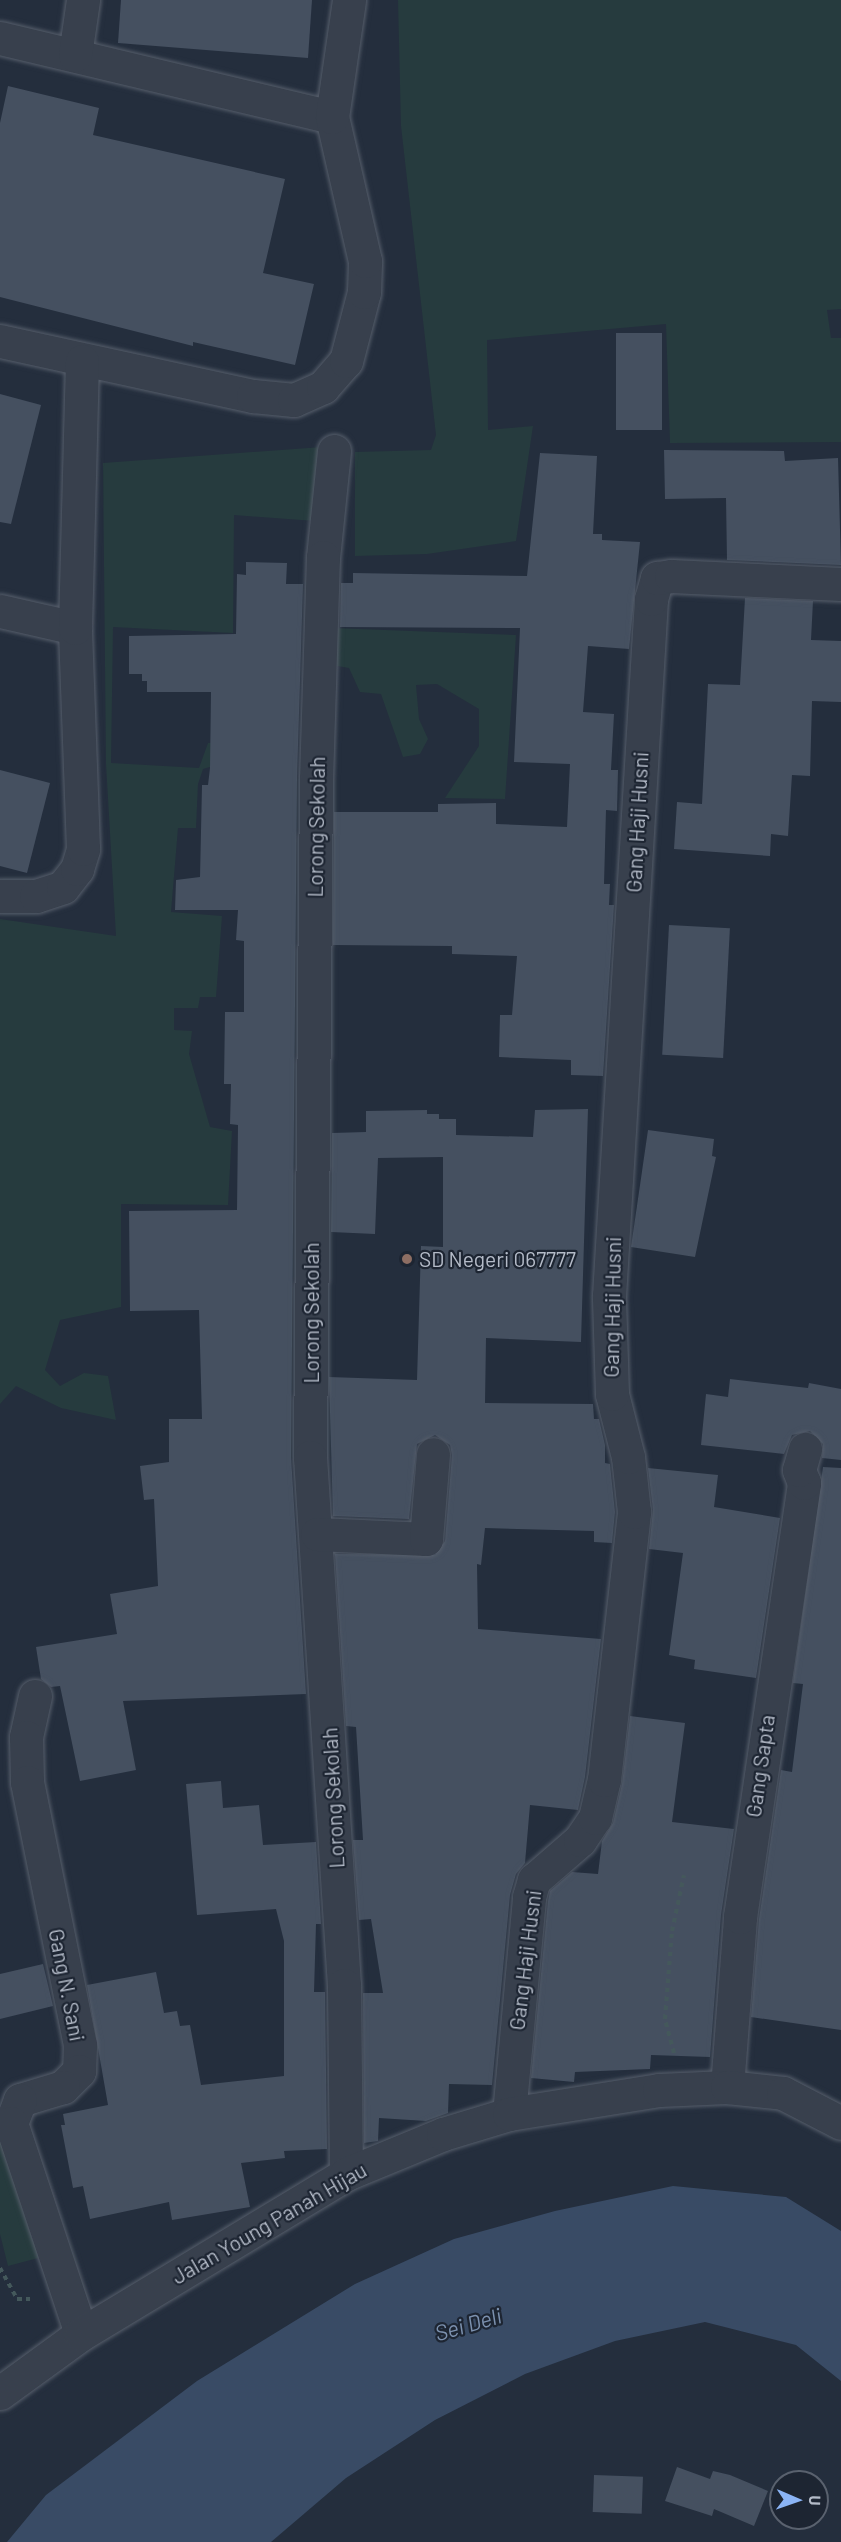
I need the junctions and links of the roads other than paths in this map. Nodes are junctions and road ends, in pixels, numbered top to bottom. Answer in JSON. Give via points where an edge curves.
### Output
{"nodes":[{"id":1,"x":83,"y":0,"type":"edge"},
{"id":2,"x":348,"y":0,"type":"edge"},
{"id":3,"x":0,"y":38,"type":"edge"},
{"id":4,"x":75,"y":55,"type":"junction"},
{"id":5,"x":332,"y":117,"type":"junction"},
{"id":6,"x":0,"y":341,"type":"edge"},
{"id":7,"x":82,"y":361,"type":"junction"},
{"id":8,"x":334,"y":450,"type":"dead end"},
{"id":9,"x":841,"y":584,"type":"edge"},
{"id":10,"x":0,"y":611,"type":"edge"},
{"id":11,"x":75,"y":628,"type":"junction"},
{"id":12,"x":0,"y":896,"type":"edge"},
{"id":13,"x":805,"y":1449,"type":"dead end"},
{"id":14,"x":433,"y":1454,"type":"dead end"},
{"id":15,"x":317,"y":1534,"type":"junction"},
{"id":16,"x":35,"y":1696,"type":"dead end"},
{"id":17,"x":727,"y":2087,"type":"junction"},
{"id":18,"x":509,"y":2114,"type":"junction"},
{"id":19,"x":841,"y":2123,"type":"edge"},
{"id":20,"x":346,"y":2174,"type":"junction"},
{"id":21,"x":81,"y":2334,"type":"junction"},
{"id":22,"x":0,"y":2393,"type":"edge"}],
"edges":[{"from":1,"to":4,"type":"street"},
{"from":2,"to":5,"type":"street"},
{"from":3,"to":4,"type":"street"},
{"from":4,"to":5,"type":"street"},
{"from":5,"to":7,"type":"street","via":[[365,261],[358,327],[346,361],[324,387],[294,400],[253,396]]},
{"from":6,"to":7,"type":"street"},
{"from":7,"to":11,"type":"street"},
{"from":8,"to":15,"type":"street","name":"Lorong Sekolah","via":[[323,557],[316,779],[310,1457]]},
{"from":9,"to":18,"type":"street","name":"Gang Haji Husni","via":[[657,578],[651,599],[609,1296],[612,1394],[628,1457],[634,1512],[604,1780],[594,1818],[580,1840],[534,1880],[529,1897]]},
{"from":10,"to":11,"type":"street"},
{"from":11,"to":12,"type":"street","via":[[83,849],[77,869],[63,887],[36,896]]},
{"from":13,"to":17,"type":"street","name":"Gang Sapta","via":[[798,1470],[804,1483],[740,1917]]},
{"from":14,"to":15,"type":"street","via":[[426,1539]]},
{"from":15,"to":20,"type":"street","name":"Lorong Sekolah","via":[[344,1985]]},
{"from":16,"to":21,"type":"street","name":"Gang N. Sani","via":[[26,1737],[27,1782],[80,2045],[79,2071],[63,2087],[20,2100],[11,2123]]},
{"from":17,"to":18,"type":"street","name":"Jalan Young Panah Hijau","via":[[680,2089]]},
{"from":17,"to":19,"type":"street","name":"Jalan Young Panah Hijau","via":[[783,2094]]},
{"from":18,"to":20,"type":"street","name":"Jalan Young Panah Hijau","via":[[443,2134]]},
{"from":20,"to":21,"type":"street","name":"Jalan Young Panah Hijau"},
{"from":21,"to":22,"type":"street","name":"Jalan Young Panah Hijau"}]}
